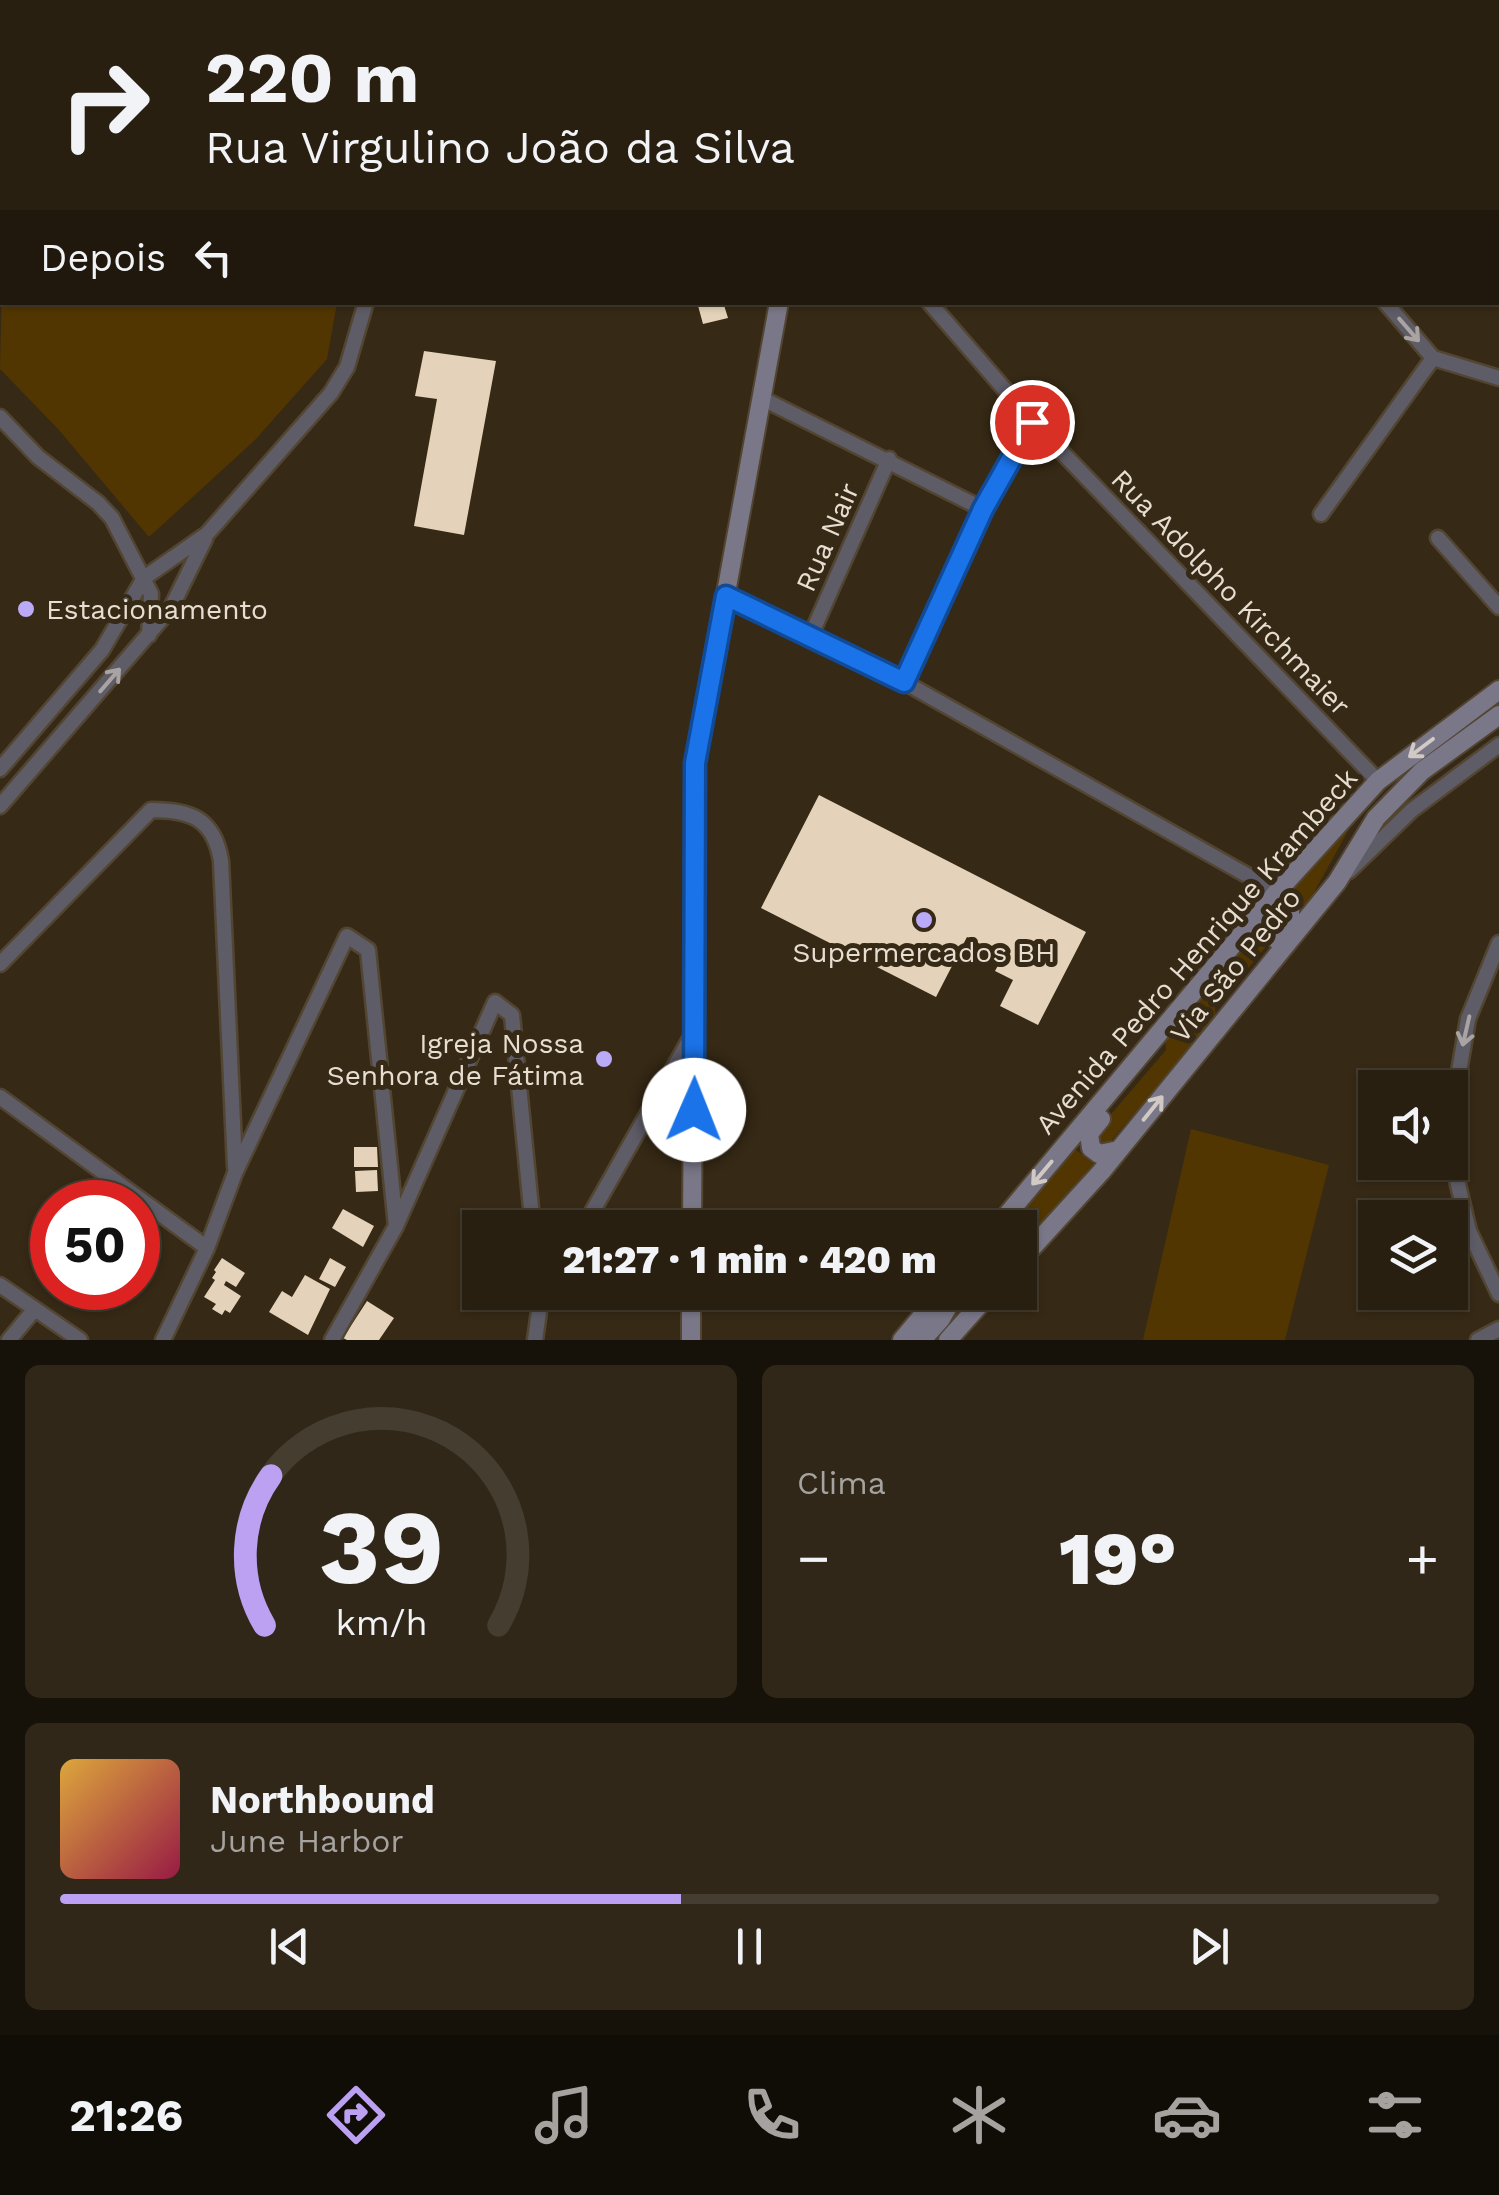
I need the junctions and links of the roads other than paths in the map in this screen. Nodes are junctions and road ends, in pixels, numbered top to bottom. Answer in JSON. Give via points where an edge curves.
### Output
{"nodes":[{"id":1,"x":365,"y":305,"type":"edge"},
{"id":2,"x":778,"y":305,"type":"edge"},
{"id":3,"x":932,"y":305,"type":"edge"},
{"id":4,"x":1387,"y":305,"type":"edge"},
{"id":5,"x":1433,"y":358,"type":"junction"},
{"id":6,"x":1499,"y":378,"type":"edge"},
{"id":7,"x":761,"y":398,"type":"junction"},
{"id":8,"x":0,"y":417,"type":"edge"},
{"id":9,"x":1032,"y":422,"type":"junction"},
{"id":10,"x":889,"y":459,"type":"junction"},
{"id":11,"x":983,"y":509,"type":"junction"},
{"id":12,"x":1321,"y":514,"type":"dead end"},
{"id":13,"x":207,"y":534,"type":"junction"},
{"id":14,"x":1438,"y":538,"type":"dead end"},
{"id":15,"x":144,"y":578,"type":"junction"},
{"id":16,"x":726,"y":596,"type":"junction"},
{"id":17,"x":1499,"y":607,"type":"edge"},
{"id":18,"x":149,"y":635,"type":"junction"},
{"id":19,"x":812,"y":635,"type":"junction"},
{"id":20,"x":904,"y":682,"type":"junction"},
{"id":21,"x":1499,"y":690,"type":"edge"},
{"id":22,"x":56,"y":703,"type":"junction"},
{"id":23,"x":1499,"y":715,"type":"edge"},
{"id":24,"x":74,"y":720,"type":"junction"},
{"id":25,"x":1499,"y":744,"type":"edge"},
{"id":26,"x":0,"y":768,"type":"edge"},
{"id":27,"x":1378,"y":781,"type":"junction"},
{"id":28,"x":0,"y":806,"type":"edge"},
{"id":29,"x":1338,"y":882,"type":"junction"},
{"id":30,"x":1277,"y":892,"type":"junction"},
{"id":31,"x":1499,"y":943,"type":"edge"},
{"id":32,"x":0,"y":964,"type":"edge"},
{"id":33,"x":1224,"y":1022,"type":"junction"},
{"id":34,"x":694,"y":1031,"type":"junction"},
{"id":35,"x":1155,"y":1038,"type":"junction"},
{"id":36,"x":1459,"y":1070,"type":"edge"},
{"id":37,"x":0,"y":1098,"type":"edge"},
{"id":38,"x":1119,"y":1150,"type":"junction"},
{"id":39,"x":236,"y":1173,"type":"junction"},
{"id":40,"x":1457,"y":1180,"type":"edge"},
{"id":41,"x":531,"y":1210,"type":"edge"},
{"id":42,"x":594,"y":1210,"type":"edge"},
{"id":43,"x":692,"y":1210,"type":"edge"},
{"id":44,"x":1011,"y":1210,"type":"edge"},
{"id":45,"x":396,"y":1226,"type":"junction"},
{"id":46,"x":1037,"y":1242,"type":"edge"},
{"id":47,"x":208,"y":1248,"type":"junction"},
{"id":48,"x":0,"y":1284,"type":"edge"},
{"id":49,"x":1499,"y":1294,"type":"edge"},
{"id":50,"x":30,"y":1307,"type":"edge"},
{"id":51,"x":34,"y":1310,"type":"joint"},
{"id":52,"x":540,"y":1310,"type":"edge"},
{"id":53,"x":691,"y":1310,"type":"edge"},
{"id":54,"x":927,"y":1310,"type":"edge"},
{"id":55,"x":946,"y":1310,"type":"edge"},
{"id":56,"x":976,"y":1310,"type":"edge"},
{"id":57,"x":1499,"y":1329,"type":"edge"},
{"id":58,"x":955,"y":1336,"type":"edge"},
{"id":59,"x":8,"y":1340,"type":"edge"},
{"id":60,"x":80,"y":1340,"type":"edge"},
{"id":61,"x":163,"y":1340,"type":"edge"},
{"id":62,"x":332,"y":1340,"type":"edge"},
{"id":63,"x":535,"y":1340,"type":"edge"},
{"id":64,"x":690,"y":1340,"type":"edge"},
{"id":65,"x":902,"y":1340,"type":"edge"},
{"id":66,"x":922,"y":1340,"type":"edge"},
{"id":67,"x":1478,"y":1340,"type":"edge"}],
"edges":[{"from":1,"to":13,"type":"street","via":[[339,381]]},
{"from":2,"to":7,"type":"main road"},
{"from":3,"to":9,"type":"street","name":"Rua Adolpho Kirchmaier"},
{"from":4,"to":5,"type":"street","one_way":true},
{"from":5,"to":6,"type":"street"},
{"from":5,"to":12,"type":"street"},
{"from":7,"to":10,"type":"street"},
{"from":7,"to":16,"type":"main road"},
{"from":8,"to":15,"type":"street","via":[[112,518]]},
{"from":9,"to":11,"type":"street"},
{"from":9,"to":27,"type":"street","name":"Rua Adolpho Kirchmaier"},
{"from":10,"to":11,"type":"street"},
{"from":10,"to":19,"type":"street","name":"Rua Nair"},
{"from":11,"to":20,"type":"street"},
{"from":13,"to":15,"type":"street"},
{"from":13,"to":18,"type":"street","via":[[182,592]]},
{"from":14,"to":17,"type":"street"},
{"from":15,"to":18,"type":"street","via":[[151,594]]},
{"from":15,"to":22,"type":"street","via":[[102,650]]},
{"from":16,"to":19,"type":"street"},
{"from":16,"to":34,"type":"main road","via":[[695,763]]},
{"from":24,"to":18,"type":"street","one_way":true},
{"from":19,"to":20,"type":"street"},
{"from":20,"to":30,"type":"street"},
{"from":21,"to":27,"type":"main road","name":"Avenida Pedro Henrique Krambeck","one_way":true},
{"from":22,"to":24,"type":"street"},
{"from":22,"to":26,"type":"street"},
{"from":23,"to":29,"type":"main road","name":"Via São Pedro","via":[[1422,771],[1376,818]]},
{"from":24,"to":28,"type":"street"},
{"from":25,"to":29,"type":"street","via":[[1412,810]]},
{"from":27,"to":30,"type":"main road","name":"Avenida Pedro Henrique Krambeck"},
{"from":29,"to":33,"type":"main road","name":"Via São Pedro"},
{"from":30,"to":33,"type":"main road","via":[[1292,908],[1291,922],[1223,1008]]},
{"from":30,"to":35,"type":"main road","name":"Avenida Pedro Henrique Krambeck"},
{"from":31,"to":36,"type":"street","one_way":true,"via":[[1468,1019]]},
{"from":32,"to":39,"type":"street","via":[[151,810],[182,810],[211,828],[218,843]]},
{"from":38,"to":33,"type":"main road","name":"Via São Pedro","one_way":true},
{"from":34,"to":42,"type":"street"},
{"from":34,"to":43,"type":"main road"},
{"from":35,"to":38,"type":"main road","via":[[1157,1048],[1090,1134],[1099,1154]]},
{"from":35,"to":44,"type":"main road","name":"Avenida Pedro Henrique Krambeck","one_way":true},
{"from":37,"to":47,"type":"street"},
{"from":38,"to":46,"type":"main road","name":"Via São Pedro"},
{"from":39,"to":45,"type":"street","via":[[347,936],[368,950]]},
{"from":39,"to":47,"type":"street"},
{"from":40,"to":49,"type":"street","via":[[1469,1231]]},
{"from":41,"to":45,"type":"street","via":[[512,1014],[495,1002]]},
{"from":45,"to":62,"type":"street"},
{"from":47,"to":61,"type":"street"},
{"from":48,"to":50,"type":"street"},
{"from":51,"to":59,"type":"street"},
{"from":51,"to":60,"type":"street"},
{"from":52,"to":63,"type":"street"},
{"from":53,"to":64,"type":"main road"},
{"from":54,"to":65,"type":"main road"},
{"from":55,"to":66,"type":"main road"},
{"from":56,"to":58,"type":"main road"},
{"from":57,"to":67,"type":"street"}]}
